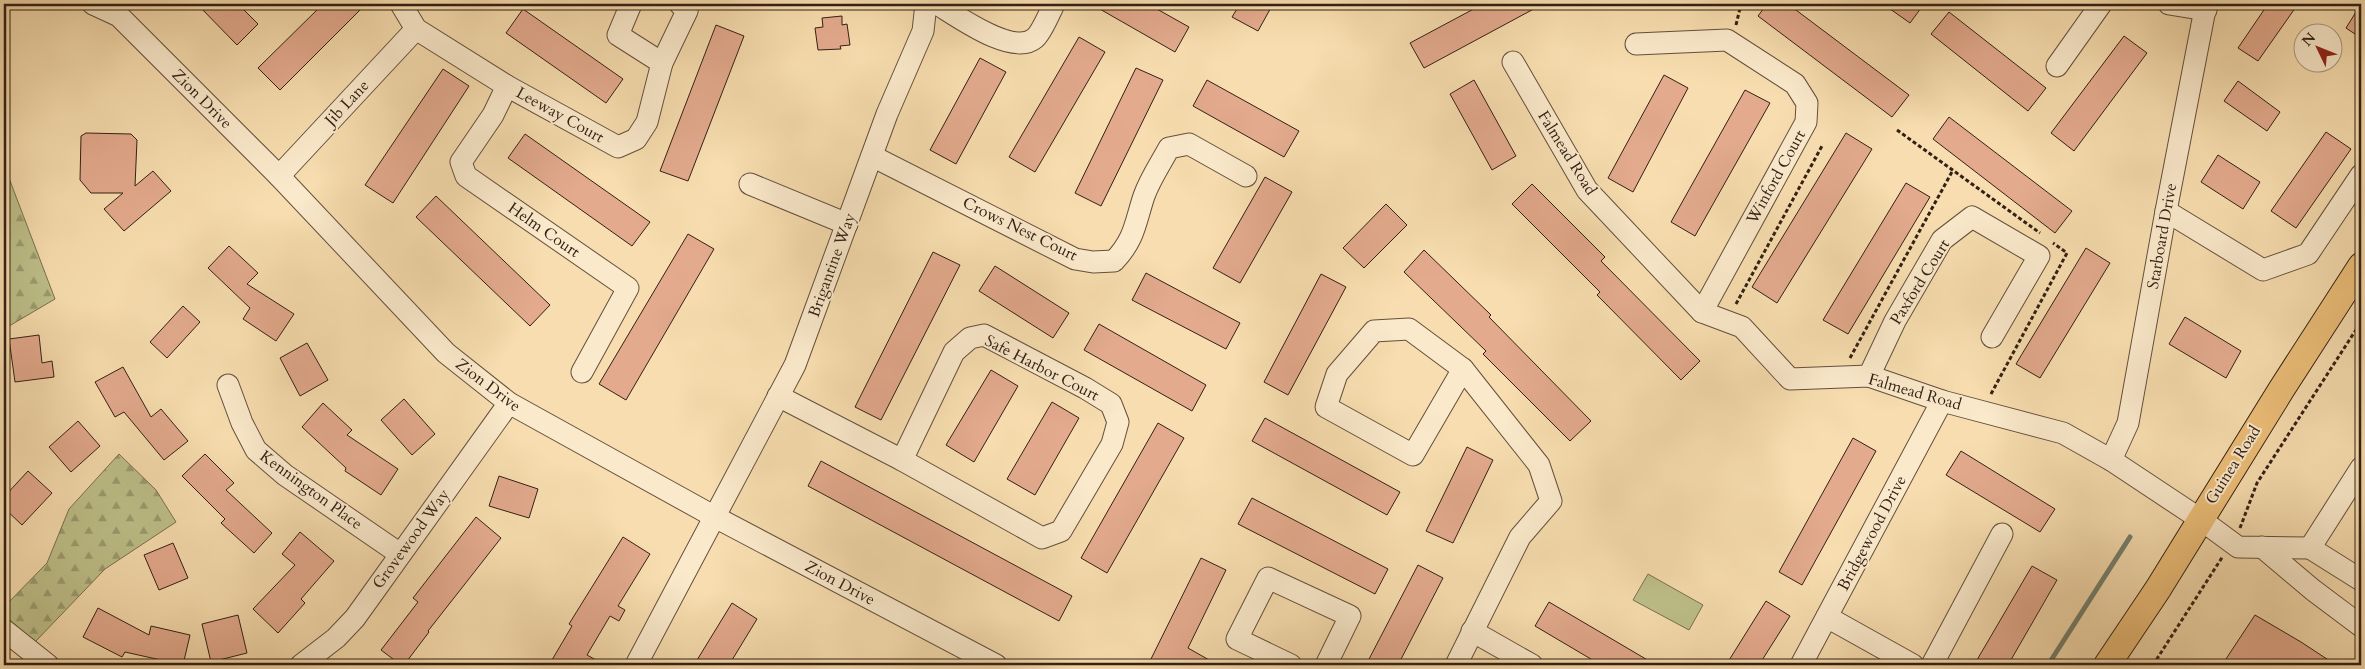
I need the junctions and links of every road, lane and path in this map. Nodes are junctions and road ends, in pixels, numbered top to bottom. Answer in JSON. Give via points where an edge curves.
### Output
{"nodes":[{"id":1,"x":93,"y":4,"type":"edge"},
{"id":2,"x":401,"y":4,"type":"edge"},
{"id":3,"x":631,"y":4,"type":"edge"},
{"id":4,"x":680,"y":4,"type":"edge"},
{"id":5,"x":926,"y":4,"type":"edge"},
{"id":6,"x":937,"y":4,"type":"edge"},
{"id":7,"x":1054,"y":4,"type":"edge"},
{"id":8,"x":2102,"y":4,"type":"edge"},
{"id":9,"x":2169,"y":4,"type":"edge"},
{"id":10,"x":2206,"y":7,"type":"edge"},
{"id":11,"x":416,"y":30,"type":"junction"},
{"id":12,"x":1636,"y":44,"type":"dead end"},
{"id":13,"x":1513,"y":62,"type":"dead end"},
{"id":14,"x":662,"y":63,"type":"junction"},
{"id":15,"x":2057,"y":66,"type":"dead end"},
{"id":16,"x":507,"y":86,"type":"junction"},
{"id":17,"x":1897,"y":130,"type":"dead end"},
{"id":18,"x":1822,"y":146,"type":"dead end"},
{"id":19,"x":872,"y":156,"type":"junction"},
{"id":20,"x":1953,"y":170,"type":"junction"},
{"id":21,"x":2361,"y":174,"type":"edge"},
{"id":22,"x":279,"y":176,"type":"junction"},
{"id":23,"x":1246,"y":176,"type":"dead end"},
{"id":24,"x":750,"y":184,"type":"dead end"},
{"id":25,"x":2166,"y":211,"type":"junction"},
{"id":26,"x":847,"y":224,"type":"junction"},
{"id":27,"x":2044,"y":236,"type":"dead end"},
{"id":28,"x":2052,"y":242,"type":"dead end"},
{"id":29,"x":2361,"y":266,"type":"edge"},
{"id":30,"x":1736,"y":304,"type":"dead end"},
{"id":31,"x":1702,"y":312,"type":"junction"},
{"id":32,"x":2361,"y":322,"type":"edge"},
{"id":33,"x":1992,"y":337,"type":"dead end"},
{"id":34,"x":1850,"y":358,"type":"dead end"},
{"id":35,"x":1464,"y":369,"type":"junction"},
{"id":36,"x":582,"y":372,"type":"dead end"},
{"id":37,"x":1869,"y":376,"type":"junction"},
{"id":38,"x":228,"y":385,"type":"dead end"},
{"id":39,"x":1991,"y":394,"type":"dead end"},
{"id":40,"x":778,"y":396,"type":"junction"},
{"id":41,"x":1942,"y":401,"type":"junction"},
{"id":42,"x":509,"y":403,"type":"junction"},
{"id":43,"x":902,"y":460,"type":"junction"},
{"id":44,"x":2111,"y":460,"type":"junction"},
{"id":45,"x":2361,"y":468,"type":"edge"},
{"id":46,"x":715,"y":517,"type":"junction"},
{"id":47,"x":2200,"y":519,"type":"junction"},
{"id":48,"x":2002,"y":534,"type":"dead end"},
{"id":49,"x":2234,"y":543,"type":"junction"},
{"id":50,"x":2262,"y":547,"type":"junction"},
{"id":51,"x":2310,"y":548,"type":"junction"},
{"id":52,"x":400,"y":554,"type":"junction"},
{"id":53,"x":2361,"y":580,"type":"edge"},
{"id":54,"x":1827,"y":617,"type":"junction"},
{"id":55,"x":2361,"y":626,"type":"edge"},
{"id":56,"x":4,"y":630,"type":"edge"},
{"id":57,"x":1472,"y":631,"type":"junction"},
{"id":58,"x":48,"y":665,"type":"edge"},
{"id":59,"x":302,"y":665,"type":"edge"},
{"id":60,"x":636,"y":665,"type":"edge"},
{"id":61,"x":996,"y":665,"type":"edge"},
{"id":62,"x":1291,"y":665,"type":"edge"},
{"id":63,"x":1326,"y":665,"type":"edge"},
{"id":64,"x":1456,"y":665,"type":"edge"},
{"id":65,"x":1532,"y":665,"type":"edge"},
{"id":66,"x":1801,"y":665,"type":"edge"},
{"id":67,"x":1913,"y":665,"type":"edge"},
{"id":68,"x":1932,"y":665,"type":"edge"},
{"id":69,"x":2107,"y":665,"type":"edge"},
{"id":70,"x":2153,"y":665,"type":"edge"}],
"edges":[{"from":1,"to":22,"type":"street","name":"Zion Drive","via":[[118,16]]},
{"from":2,"to":11,"type":"street"},
{"from":3,"to":14,"type":"street","via":[[618,35]]},
{"from":4,"to":14,"type":"street","name":"Leeway Court","via":[[687,11]]},
{"from":5,"to":19,"type":"street","name":"Brigantine Way","via":[[923,31]]},
{"from":6,"to":7,"type":"street","via":[[987,34],[1023,43],[1036,38]]},
{"from":8,"to":15,"type":"street"},
{"from":9,"to":10,"type":"street"},
{"from":10,"to":25,"type":"street","name":"Starboard Drive"},
{"from":11,"to":16,"type":"street","name":"Leeway Court"},
{"from":11,"to":22,"type":"street","name":"Jib Lane"},
{"from":12,"to":31,"type":"street","name":"Winford Court","via":[[1728,40],[1794,84],[1807,103],[1806,122]]},
{"from":13,"to":31,"type":"street","name":"Falmead Road","via":[[1587,190]]},
{"from":14,"to":16,"type":"street","name":"Leeway Court","via":[[647,122],[636,139],[618,147]]},
{"from":16,"to":36,"type":"street","name":"Helm Court","via":[[493,115],[461,162],[466,176],[628,288]]},
{"from":17,"to":20,"type":"path"},
{"from":18,"to":30,"type":"path"},
{"from":19,"to":23,"type":"street","name":"Crows Nest Court","via":[[1075,258],[1093,262],[1114,261],[1126,248],[1144,194],[1169,148],[1189,144]]},
{"from":19,"to":26,"type":"street","name":"Brigantine Way"},
{"from":20,"to":27,"type":"path"},
{"from":20,"to":34,"type":"path"},
{"from":21,"to":25,"type":"street","via":[[2308,254],[2263,270]]},
{"from":22,"to":42,"type":"street","name":"Zion Drive","via":[[446,353]]},
{"from":24,"to":26,"type":"street"},
{"from":25,"to":44,"type":"street","name":"Starboard Drive","via":[[2128,422]]},
{"from":26,"to":40,"type":"street","name":"Brigantine Way","via":[[795,365]]},
{"from":28,"to":39,"type":"path","via":[[2067,253]]},
{"from":29,"to":47,"type":"main road","name":"Guinea Road"},
{"from":31,"to":37,"type":"street","name":"Falmead Road","via":[[1742,327],[1790,379]]},
{"from":32,"to":49,"type":"path","via":[[2257,483]]},
{"from":33,"to":37,"type":"street","name":"Paxford Court","via":[[2039,256],[1972,217],[1942,240],[1895,321]]},
{"from":35,"to":35,"type":"street","via":[[1409,328],[1374,331],[1337,374],[1326,407],[1414,455]]},
{"from":35,"to":57,"type":"street","via":[[1539,465],[1551,501],[1520,537]]},
{"from":37,"to":41,"type":"street","name":"Falmead Road"},
{"from":38,"to":52,"type":"street","name":"Kennington Place","via":[[256,450],[285,475]]},
{"from":40,"to":43,"type":"street","name":"Safe Harbor Court"},
{"from":40,"to":46,"type":"street","name":"Brigantine Way"},
{"from":41,"to":44,"type":"street","name":"Falmead Road","via":[[2063,433]]},
{"from":41,"to":54,"type":"street","name":"Bridgewood Drive"},
{"from":42,"to":46,"type":"street","name":"Zion Drive"},
{"from":42,"to":52,"type":"street","name":"Grovewood Way"},
{"from":43,"to":43,"type":"street","name":"Safe Harbor Court","via":[[1042,538],[1061,531],[1112,444],[1118,422],[1111,404],[984,335],[970,338],[954,352]]},
{"from":44,"to":47,"type":"street","name":"Falmead Road"},
{"from":45,"to":51,"type":"street"},
{"from":46,"to":60,"type":"street","name":"Brigantine Way"},
{"from":46,"to":61,"type":"street","name":"Zion Drive"},
{"from":47,"to":49,"type":"street","name":"Falmead Road"},
{"from":47,"to":69,"type":"main road","name":"Guinea Road"},
{"from":48,"to":68,"type":"street"},
{"from":49,"to":50,"type":"street"},
{"from":49,"to":70,"type":"path"},
{"from":50,"to":51,"type":"street"},
{"from":50,"to":55,"type":"street"},
{"from":51,"to":53,"type":"street"},
{"from":52,"to":59,"type":"street","name":"Grovewood Way","via":[[354,618],[336,638]]},
{"from":54,"to":66,"type":"street","name":"Bridgewood Drive"},
{"from":54,"to":67,"type":"street"},
{"from":56,"to":58,"type":"street"},
{"from":57,"to":64,"type":"street"},
{"from":57,"to":65,"type":"street"},
{"from":62,"to":63,"type":"street","via":[[1238,639],[1268,578],[1350,616]]}]}
